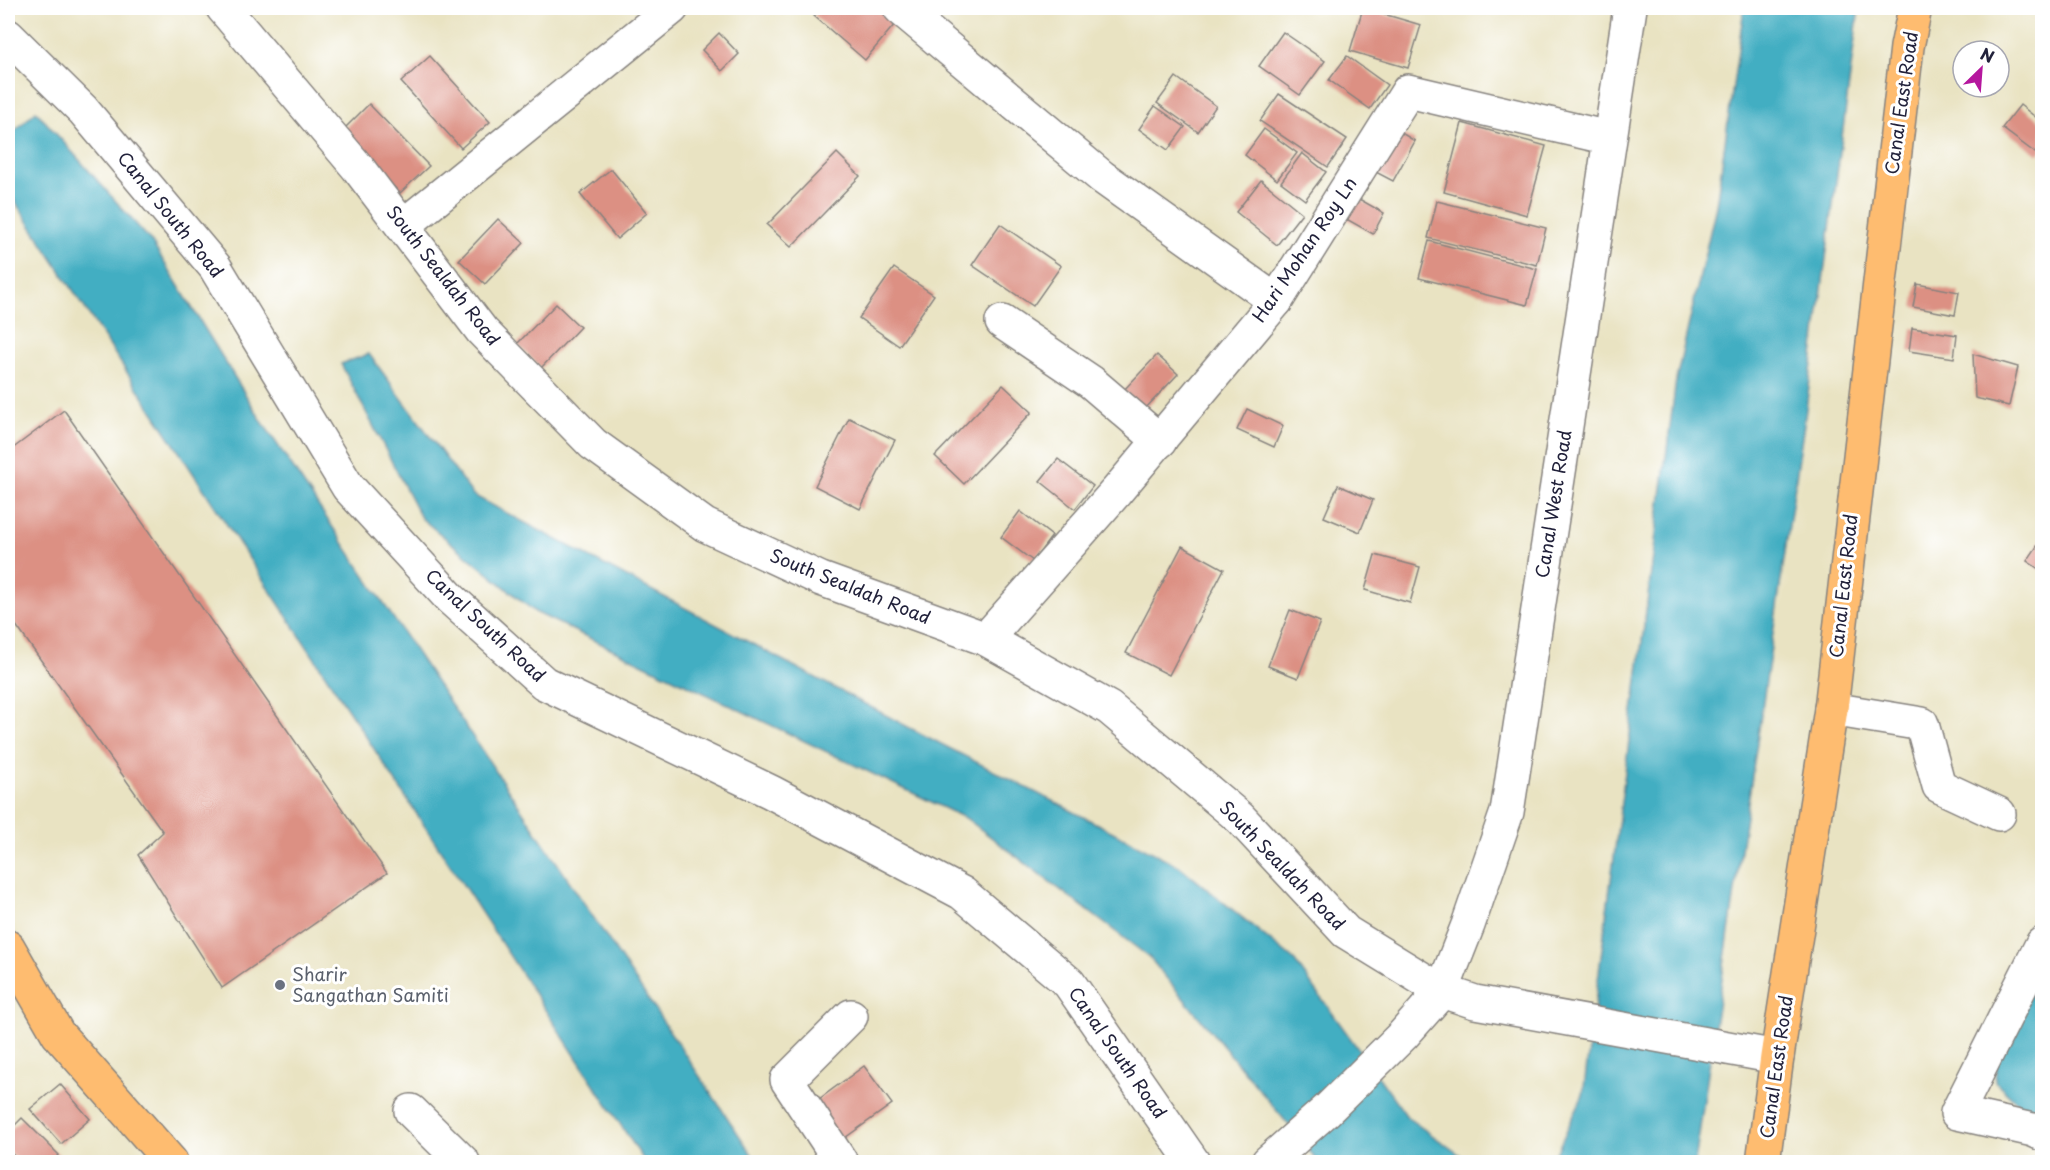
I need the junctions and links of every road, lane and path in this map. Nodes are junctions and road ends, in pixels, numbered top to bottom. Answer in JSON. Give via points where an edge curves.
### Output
{"nodes":[{"id":1,"x":223,"y":8,"type":"edge"},
{"id":2,"x":672,"y":8,"type":"edge"},
{"id":3,"x":900,"y":8,"type":"edge"},
{"id":4,"x":1916,"y":8,"type":"edge"},
{"id":5,"x":1623,"y":10,"type":"edge"},
{"id":6,"x":8,"y":36,"type":"edge"},
{"id":7,"x":1610,"y":138,"type":"junction"},
{"id":8,"x":403,"y":226,"type":"junction"},
{"id":9,"x":1276,"y":301,"type":"junction"},
{"id":10,"x":1002,"y":322,"type":"dead end"},
{"id":11,"x":1160,"y":441,"type":"junction"},
{"id":12,"x":986,"y":639,"type":"junction"},
{"id":13,"x":1831,"y":709,"type":"junction"},
{"id":14,"x":1999,"y":814,"type":"dead end"},
{"id":15,"x":2043,"y":944,"type":"edge"},
{"id":16,"x":8,"y":947,"type":"edge"},
{"id":17,"x":1442,"y":991,"type":"junction"},
{"id":18,"x":851,"y":1016,"type":"dead end"},
{"id":19,"x":1777,"y":1057,"type":"junction"},
{"id":20,"x":411,"y":1111,"type":"dead end"},
{"id":21,"x":2043,"y":1134,"type":"edge"},
{"id":22,"x":171,"y":1162,"type":"edge"},
{"id":23,"x":463,"y":1162,"type":"edge"},
{"id":24,"x":841,"y":1162,"type":"edge"},
{"id":25,"x":1193,"y":1162,"type":"edge"},
{"id":26,"x":1268,"y":1162,"type":"edge"},
{"id":27,"x":1763,"y":1162,"type":"edge"}],
"edges":[{"from":1,"to":8,"type":"street","name":"South Sealdah Road"},
{"from":2,"to":8,"type":"street"},
{"from":3,"to":9,"type":"street","via":[[1102,177]]},
{"from":4,"to":13,"type":"main road","name":"Canal East Road","via":[[1904,70]]},
{"from":5,"to":7,"type":"street","name":"Canal West Road"},
{"from":6,"to":25,"type":"street","name":"Canal South Road","via":[[83,110],[215,267],[348,487],[451,599],[544,683],[771,792],[962,893],[1069,983]]},
{"from":7,"to":9,"type":"street","name":"Hari Mohan Roy Ln","via":[[1408,91]]},
{"from":7,"to":17,"type":"street","name":"Canal West Road","via":[[1507,812]]},
{"from":8,"to":12,"type":"street","name":"South Sealdah Road","via":[[482,331],[593,444],[705,525],[821,579]]},
{"from":9,"to":11,"type":"street","name":"Hari Mohan Roy Ln"},
{"from":10,"to":11,"type":"street","via":[[1091,382]]},
{"from":11,"to":12,"type":"street","name":"Hari Mohan Roy Ln"},
{"from":12,"to":17,"type":"street","name":"South Sealdah Road","via":[[1109,708],[1240,818],[1346,932]]},
{"from":13,"to":14,"type":"street","via":[[1922,724],[1938,786]]},
{"from":13,"to":19,"type":"main road","name":"Canal East Road"},
{"from":15,"to":21,"type":"street","via":[[1957,1113]]},
{"from":16,"to":22,"type":"main road","via":[[58,1034]]},
{"from":17,"to":19,"type":"street","name":"South Sealdah Road","via":[[1475,1002]]},
{"from":17,"to":26,"type":"street","via":[[1327,1110]]},
{"from":18,"to":24,"type":"street","via":[[787,1080]]},
{"from":19,"to":27,"type":"main road","name":"Canal East Road"},
{"from":20,"to":23,"type":"street"}]}
